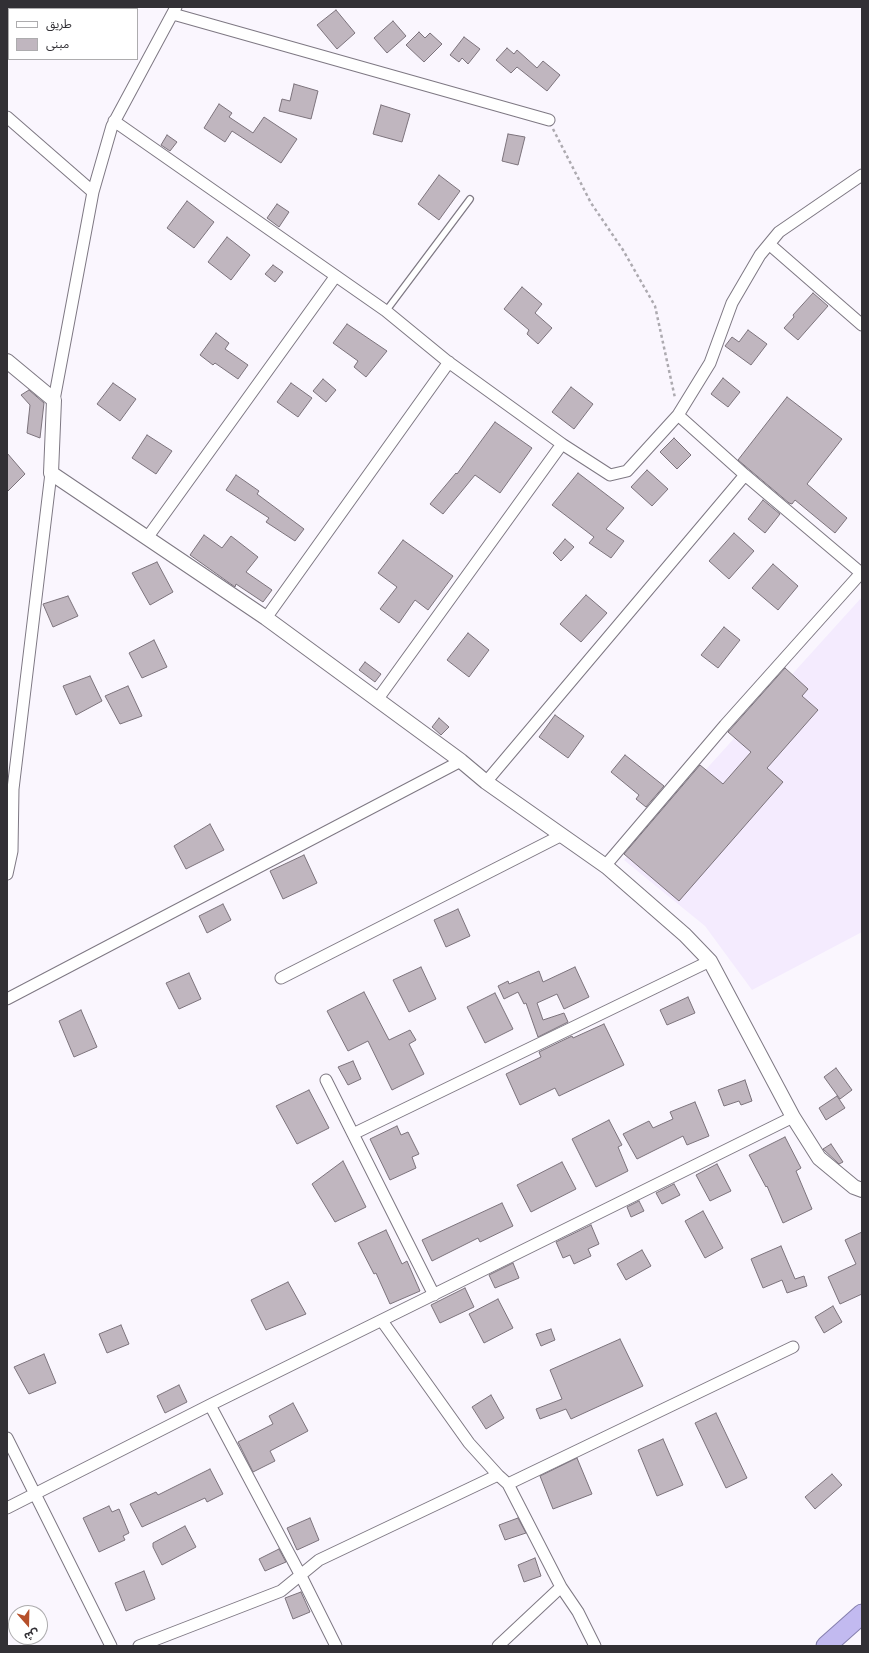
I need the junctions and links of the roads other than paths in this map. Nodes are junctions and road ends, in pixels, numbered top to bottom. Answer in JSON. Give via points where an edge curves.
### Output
{"nodes":[{"id":1,"x":174,"y":11,"type":"edge"},
{"id":2,"x":7,"y":117,"type":"edge"},
{"id":3,"x":549,"y":120,"type":"road end"},
{"id":4,"x":114,"y":122,"type":"junction"},
{"id":5,"x":862,"y":175,"type":"edge"},
{"id":6,"x":93,"y":192,"type":"junction"},
{"id":7,"x":470,"y":200,"type":"dead end"},
{"id":8,"x":769,"y":244,"type":"junction"},
{"id":9,"x":335,"y":277,"type":"junction"},
{"id":10,"x":386,"y":311,"type":"junction"},
{"id":11,"x":862,"y":325,"type":"edge"},
{"id":12,"x":7,"y":361,"type":"edge"},
{"id":13,"x":449,"y":362,"type":"junction"},
{"id":14,"x":54,"y":400,"type":"junction"},
{"id":15,"x":678,"y":414,"type":"junction"},
{"id":16,"x":562,"y":444,"type":"junction"},
{"id":17,"x":51,"y":473,"type":"junction"},
{"id":18,"x":745,"y":475,"type":"junction"},
{"id":19,"x":147,"y":538,"type":"junction"},
{"id":20,"x":861,"y":575,"type":"edge"},
{"id":21,"x":266,"y":618,"type":"junction"},
{"id":22,"x":377,"y":700,"type":"junction"},
{"id":23,"x":461,"y":761,"type":"junction"},
{"id":24,"x":486,"y":782,"type":"junction"},
{"id":25,"x":10,"y":790,"type":"edge"},
{"id":26,"x":562,"y":835,"type":"junction"},
{"id":27,"x":605,"y":866,"type":"junction"},
{"id":28,"x":7,"y":874,"type":"edge"},
{"id":29,"x":710,"y":961,"type":"junction"},
{"id":30,"x":281,"y":978,"type":"dead end"},
{"id":31,"x":7,"y":999,"type":"edge"},
{"id":32,"x":326,"y":1080,"type":"dead end"},
{"id":33,"x":793,"y":1117,"type":"junction"},
{"id":34,"x":353,"y":1134,"type":"junction"},
{"id":35,"x":862,"y":1190,"type":"edge"},
{"id":36,"x":434,"y":1295,"type":"junction"},
{"id":37,"x":382,"y":1321,"type":"junction"},
{"id":38,"x":793,"y":1347,"type":"dead end"},
{"id":39,"x":210,"y":1405,"type":"junction"},
{"id":40,"x":7,"y":1438,"type":"edge"},
{"id":41,"x":498,"y":1475,"type":"junction"},
{"id":42,"x":508,"y":1484,"type":"junction"},
{"id":43,"x":35,"y":1494,"type":"junction"},
{"id":44,"x":7,"y":1508,"type":"edge"},
{"id":45,"x":301,"y":1576,"type":"junction"},
{"id":46,"x":561,"y":1587,"type":"junction"},
{"id":47,"x":862,"y":1614,"type":"edge"},
{"id":48,"x":111,"y":1646,"type":"edge"},
{"id":49,"x":139,"y":1646,"type":"edge"},
{"id":50,"x":336,"y":1646,"type":"edge"},
{"id":51,"x":498,"y":1646,"type":"edge"},
{"id":52,"x":595,"y":1646,"type":"edge"},
{"id":53,"x":826,"y":1646,"type":"edge"}],
"edges":[{"from":1,"to":3,"type":"street"},
{"from":1,"to":4,"type":"street"},
{"from":2,"to":6,"type":"street"},
{"from":4,"to":6,"type":"street"},
{"from":4,"to":9,"type":"street"},
{"from":5,"to":8,"type":"street","via":[[779,232]]},
{"from":6,"to":14,"type":"street"},
{"from":7,"to":10,"type":"lane"},
{"from":8,"to":11,"type":"street"},
{"from":8,"to":15,"type":"street","via":[[760,254],[732,303],[710,363]]},
{"from":9,"to":10,"type":"street"},
{"from":9,"to":19,"type":"street"},
{"from":10,"to":13,"type":"street"},
{"from":12,"to":14,"type":"street"},
{"from":13,"to":16,"type":"street"},
{"from":13,"to":21,"type":"street"},
{"from":14,"to":17,"type":"street"},
{"from":15,"to":16,"type":"street","via":[[627,471],[610,475]]},
{"from":15,"to":18,"type":"street"},
{"from":16,"to":22,"type":"street"},
{"from":17,"to":19,"type":"street"},
{"from":17,"to":25,"type":"street"},
{"from":18,"to":20,"type":"street"},
{"from":18,"to":24,"type":"street"},
{"from":19,"to":21,"type":"street"},
{"from":20,"to":27,"type":"street","via":[[725,725]]},
{"from":21,"to":22,"type":"street"},
{"from":22,"to":23,"type":"street"},
{"from":23,"to":24,"type":"street"},
{"from":23,"to":31,"type":"street"},
{"from":24,"to":26,"type":"street"},
{"from":25,"to":28,"type":"street","via":[[12,851]]},
{"from":26,"to":27,"type":"street"},
{"from":26,"to":30,"type":"street"},
{"from":27,"to":29,"type":"street","via":[[685,935]]},
{"from":29,"to":33,"type":"street"},
{"from":29,"to":34,"type":"street"},
{"from":32,"to":34,"type":"street"},
{"from":33,"to":35,"type":"street","via":[[819,1158],[854,1187]]},
{"from":33,"to":36,"type":"street"},
{"from":34,"to":36,"type":"street"},
{"from":36,"to":37,"type":"street"},
{"from":37,"to":39,"type":"street"},
{"from":37,"to":41,"type":"street","via":[[468,1444]]},
{"from":38,"to":42,"type":"street"},
{"from":39,"to":43,"type":"street"},
{"from":39,"to":45,"type":"street"},
{"from":40,"to":43,"type":"street"},
{"from":41,"to":42,"type":"street"},
{"from":41,"to":45,"type":"street","via":[[319,1560]]},
{"from":42,"to":46,"type":"street"},
{"from":43,"to":44,"type":"street"},
{"from":43,"to":48,"type":"street"},
{"from":45,"to":49,"type":"street","via":[[280,1591]]},
{"from":45,"to":50,"type":"street"},
{"from":46,"to":51,"type":"street"},
{"from":46,"to":52,"type":"street","via":[[578,1612]]},
{"from":47,"to":53,"type":"highway"}]}
